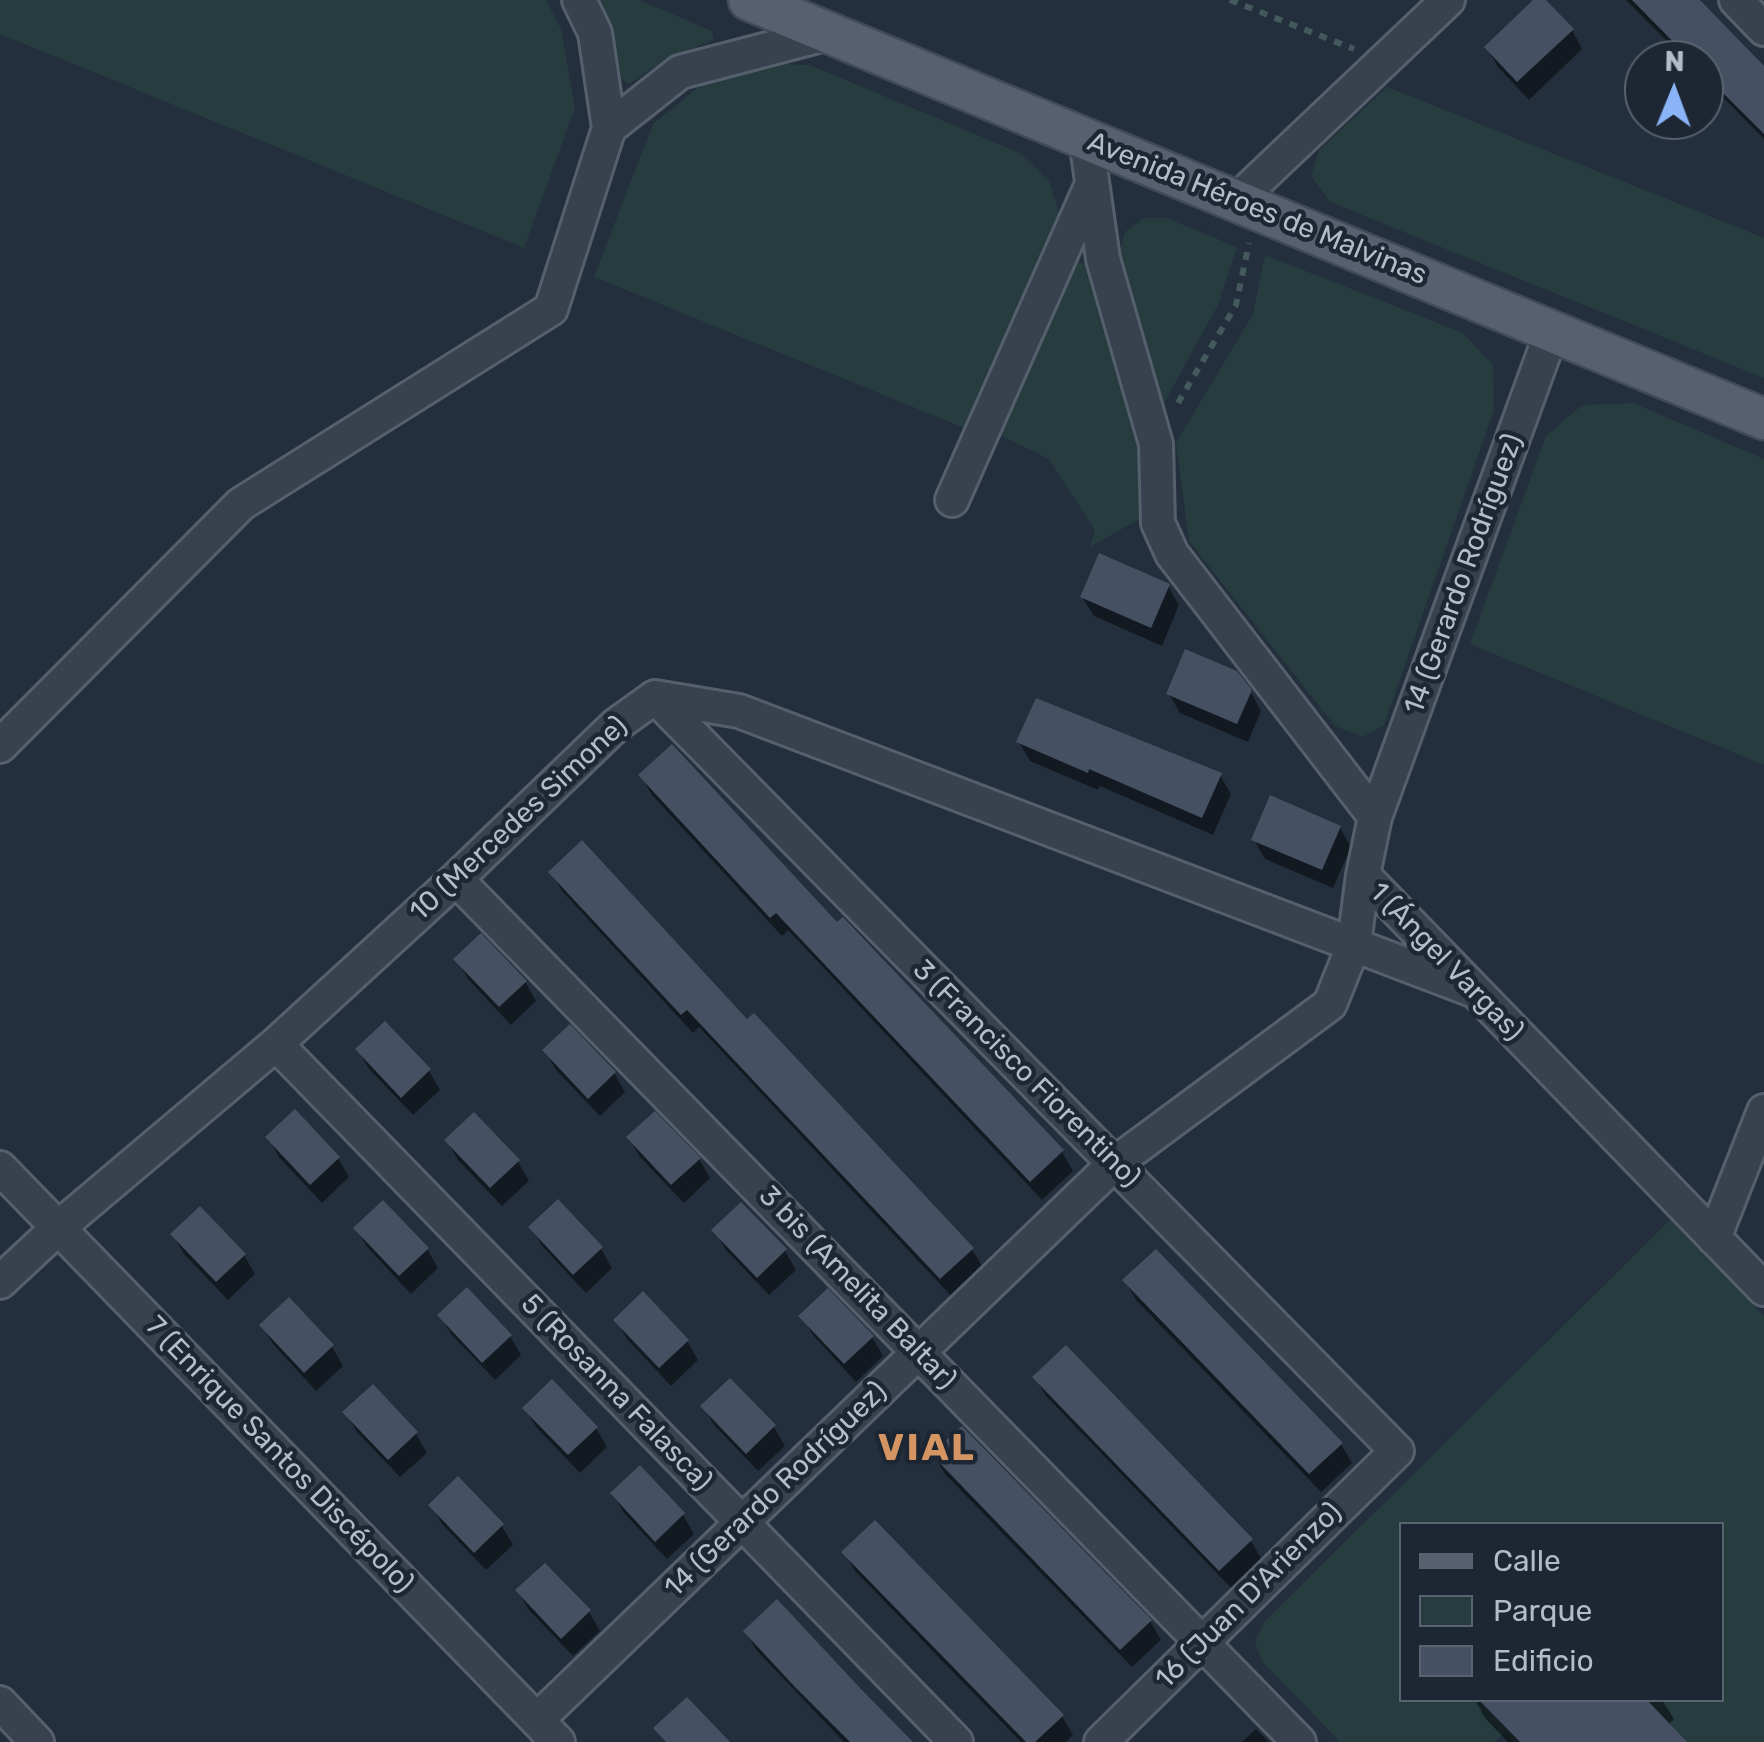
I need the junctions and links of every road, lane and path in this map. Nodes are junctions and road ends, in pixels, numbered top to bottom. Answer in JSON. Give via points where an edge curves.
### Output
{"nodes":[{"id":1,"x":579,"y":0,"type":"edge"},
{"id":2,"x":749,"y":0,"type":"edge"},
{"id":3,"x":1230,"y":0,"type":"edge"},
{"id":4,"x":1448,"y":0,"type":"edge"},
{"id":5,"x":1736,"y":0,"type":"edge"},
{"id":6,"x":1764,"y":29,"type":"edge"},
{"id":7,"x":829,"y":33,"type":"junction"},
{"id":8,"x":1384,"y":61,"type":"junction"},
{"id":9,"x":609,"y":128,"type":"junction"},
{"id":10,"x":1086,"y":139,"type":"junction"},
{"id":11,"x":1092,"y":184,"type":"junction"},
{"id":12,"x":1247,"y":206,"type":"junction"},
{"id":13,"x":1552,"y":331,"type":"junction"},
{"id":14,"x":1764,"y":418,"type":"edge"},
{"id":15,"x":1156,"y":444,"type":"junction"},
{"id":16,"x":952,"y":500,"type":"dead end"},
{"id":17,"x":656,"y":697,"type":"junction"},
{"id":18,"x":0,"y":746,"type":"edge"},
{"id":19,"x":1376,"y":817,"type":"junction"},
{"id":20,"x":1362,"y":875,"type":"junction"},
{"id":21,"x":456,"y":879,"type":"junction"},
{"id":22,"x":1354,"y":944,"type":"junction"},
{"id":23,"x":1475,"y":991,"type":"junction"},
{"id":24,"x":276,"y":1044,"type":"junction"},
{"id":25,"x":1764,"y":1111,"type":"edge"},
{"id":26,"x":1114,"y":1164,"type":"junction"},
{"id":27,"x":0,"y":1168,"type":"edge"},
{"id":28,"x":58,"y":1228,"type":"junction"},
{"id":29,"x":1714,"y":1238,"type":"junction"},
{"id":30,"x":0,"y":1282,"type":"edge"},
{"id":31,"x":1764,"y":1289,"type":"edge"},
{"id":32,"x":920,"y":1352,"type":"junction"},
{"id":33,"x":1397,"y":1451,"type":"joint"},
{"id":34,"x":742,"y":1522,"type":"junction"},
{"id":35,"x":1202,"y":1642,"type":"junction"},
{"id":36,"x":0,"y":1703,"type":"edge"},
{"id":37,"x":547,"y":1731,"type":"edge"},
{"id":38,"x":37,"y":1742,"type":"edge"},
{"id":39,"x":956,"y":1742,"type":"edge"},
{"id":40,"x":1101,"y":1742,"type":"edge"},
{"id":41,"x":1299,"y":1742,"type":"edge"}],
"edges":[{"from":1,"to":9,"type":"street","via":[[594,33]]},
{"from":2,"to":7,"type":"main road","name":"Avenida Héroes de Malvinas"},
{"from":3,"to":8,"type":"path"},
{"from":4,"to":8,"type":"street"},
{"from":5,"to":6,"type":"street"},
{"from":7,"to":9,"type":"street","via":[[680,72]]},
{"from":7,"to":10,"type":"main road","name":"Avenida Héroes de Malvinas"},
{"from":8,"to":12,"type":"street"},
{"from":9,"to":18,"type":"street","via":[[551,308],[241,504]]},
{"from":10,"to":11,"type":"street"},
{"from":10,"to":12,"type":"main road","name":"Avenida Héroes de Malvinas"},
{"from":11,"to":15,"type":"street","via":[[1102,258]]},
{"from":11,"to":16,"type":"street"},
{"from":12,"to":13,"type":"main road","name":"Avenida Héroes de Malvinas"},
{"from":12,"to":15,"type":"path","via":[[1236,305]]},
{"from":13,"to":14,"type":"main road","name":"Avenida Héroes de Malvinas"},
{"from":13,"to":19,"type":"street","name":"14 (Gerardo Rodríguez)"},
{"from":15,"to":19,"type":"street","via":[[1158,523],[1172,554]]},
{"from":17,"to":21,"type":"street","name":"10 (Mercedes Simone)","via":[[616,725]]},
{"from":17,"to":22,"type":"street","name":"10 (Mercedes Simone)","via":[[740,711]]},
{"from":17,"to":26,"type":"street","name":"3 (Francisco Fiorentino)"},
{"from":19,"to":20,"type":"street","name":"1 (Ángel Vargas)"},
{"from":20,"to":22,"type":"street","name":"14 (Gerardo Rodríguez)"},
{"from":20,"to":23,"type":"street","name":"1 (Ángel Vargas)"},
{"from":21,"to":24,"type":"street","name":"10 (Mercedes Simone)"},
{"from":21,"to":32,"type":"street","name":"3 bis (Amelita Baltar)"},
{"from":22,"to":23,"type":"street","name":"10 (Mercedes Simone)"},
{"from":22,"to":26,"type":"street","name":"14 (Gerardo Rodríguez)","via":[[1330,1004]]},
{"from":23,"to":29,"type":"street","name":"1 (Ángel Vargas)"},
{"from":24,"to":28,"type":"street","name":"10 (Mercedes Simone)"},
{"from":24,"to":34,"type":"street","name":"5 (Rosanna Falasca)"},
{"from":25,"to":29,"type":"street"},
{"from":26,"to":32,"type":"street","name":"14 (Gerardo Rodríguez)"},
{"from":26,"to":33,"type":"street","name":"3 (Francisco Fiorentino)"},
{"from":27,"to":28,"type":"street","name":"7 (Enrique Santos Discépolo)"},
{"from":28,"to":30,"type":"street","name":"10 (Mercedes Simone)"},
{"from":28,"to":37,"type":"street","name":"7 (Enrique Santos Discépolo)"},
{"from":29,"to":31,"type":"street","name":"1 (Ángel Vargas)"},
{"from":32,"to":34,"type":"street","name":"14 (Gerardo Rodríguez)"},
{"from":32,"to":35,"type":"street","name":"3 bis (Amelita Baltar)"},
{"from":33,"to":35,"type":"street","name":"16 (Juan D'Arienzo)"},
{"from":34,"to":37,"type":"street","name":"14 (Gerardo Rodríguez)"},
{"from":34,"to":39,"type":"street","name":"5 (Rosanna Falasca)"},
{"from":35,"to":40,"type":"street","name":"16 (Juan D'Arienzo)"},
{"from":35,"to":41,"type":"street","name":"3 bis (Amelita Baltar)"},
{"from":36,"to":38,"type":"street"}]}
